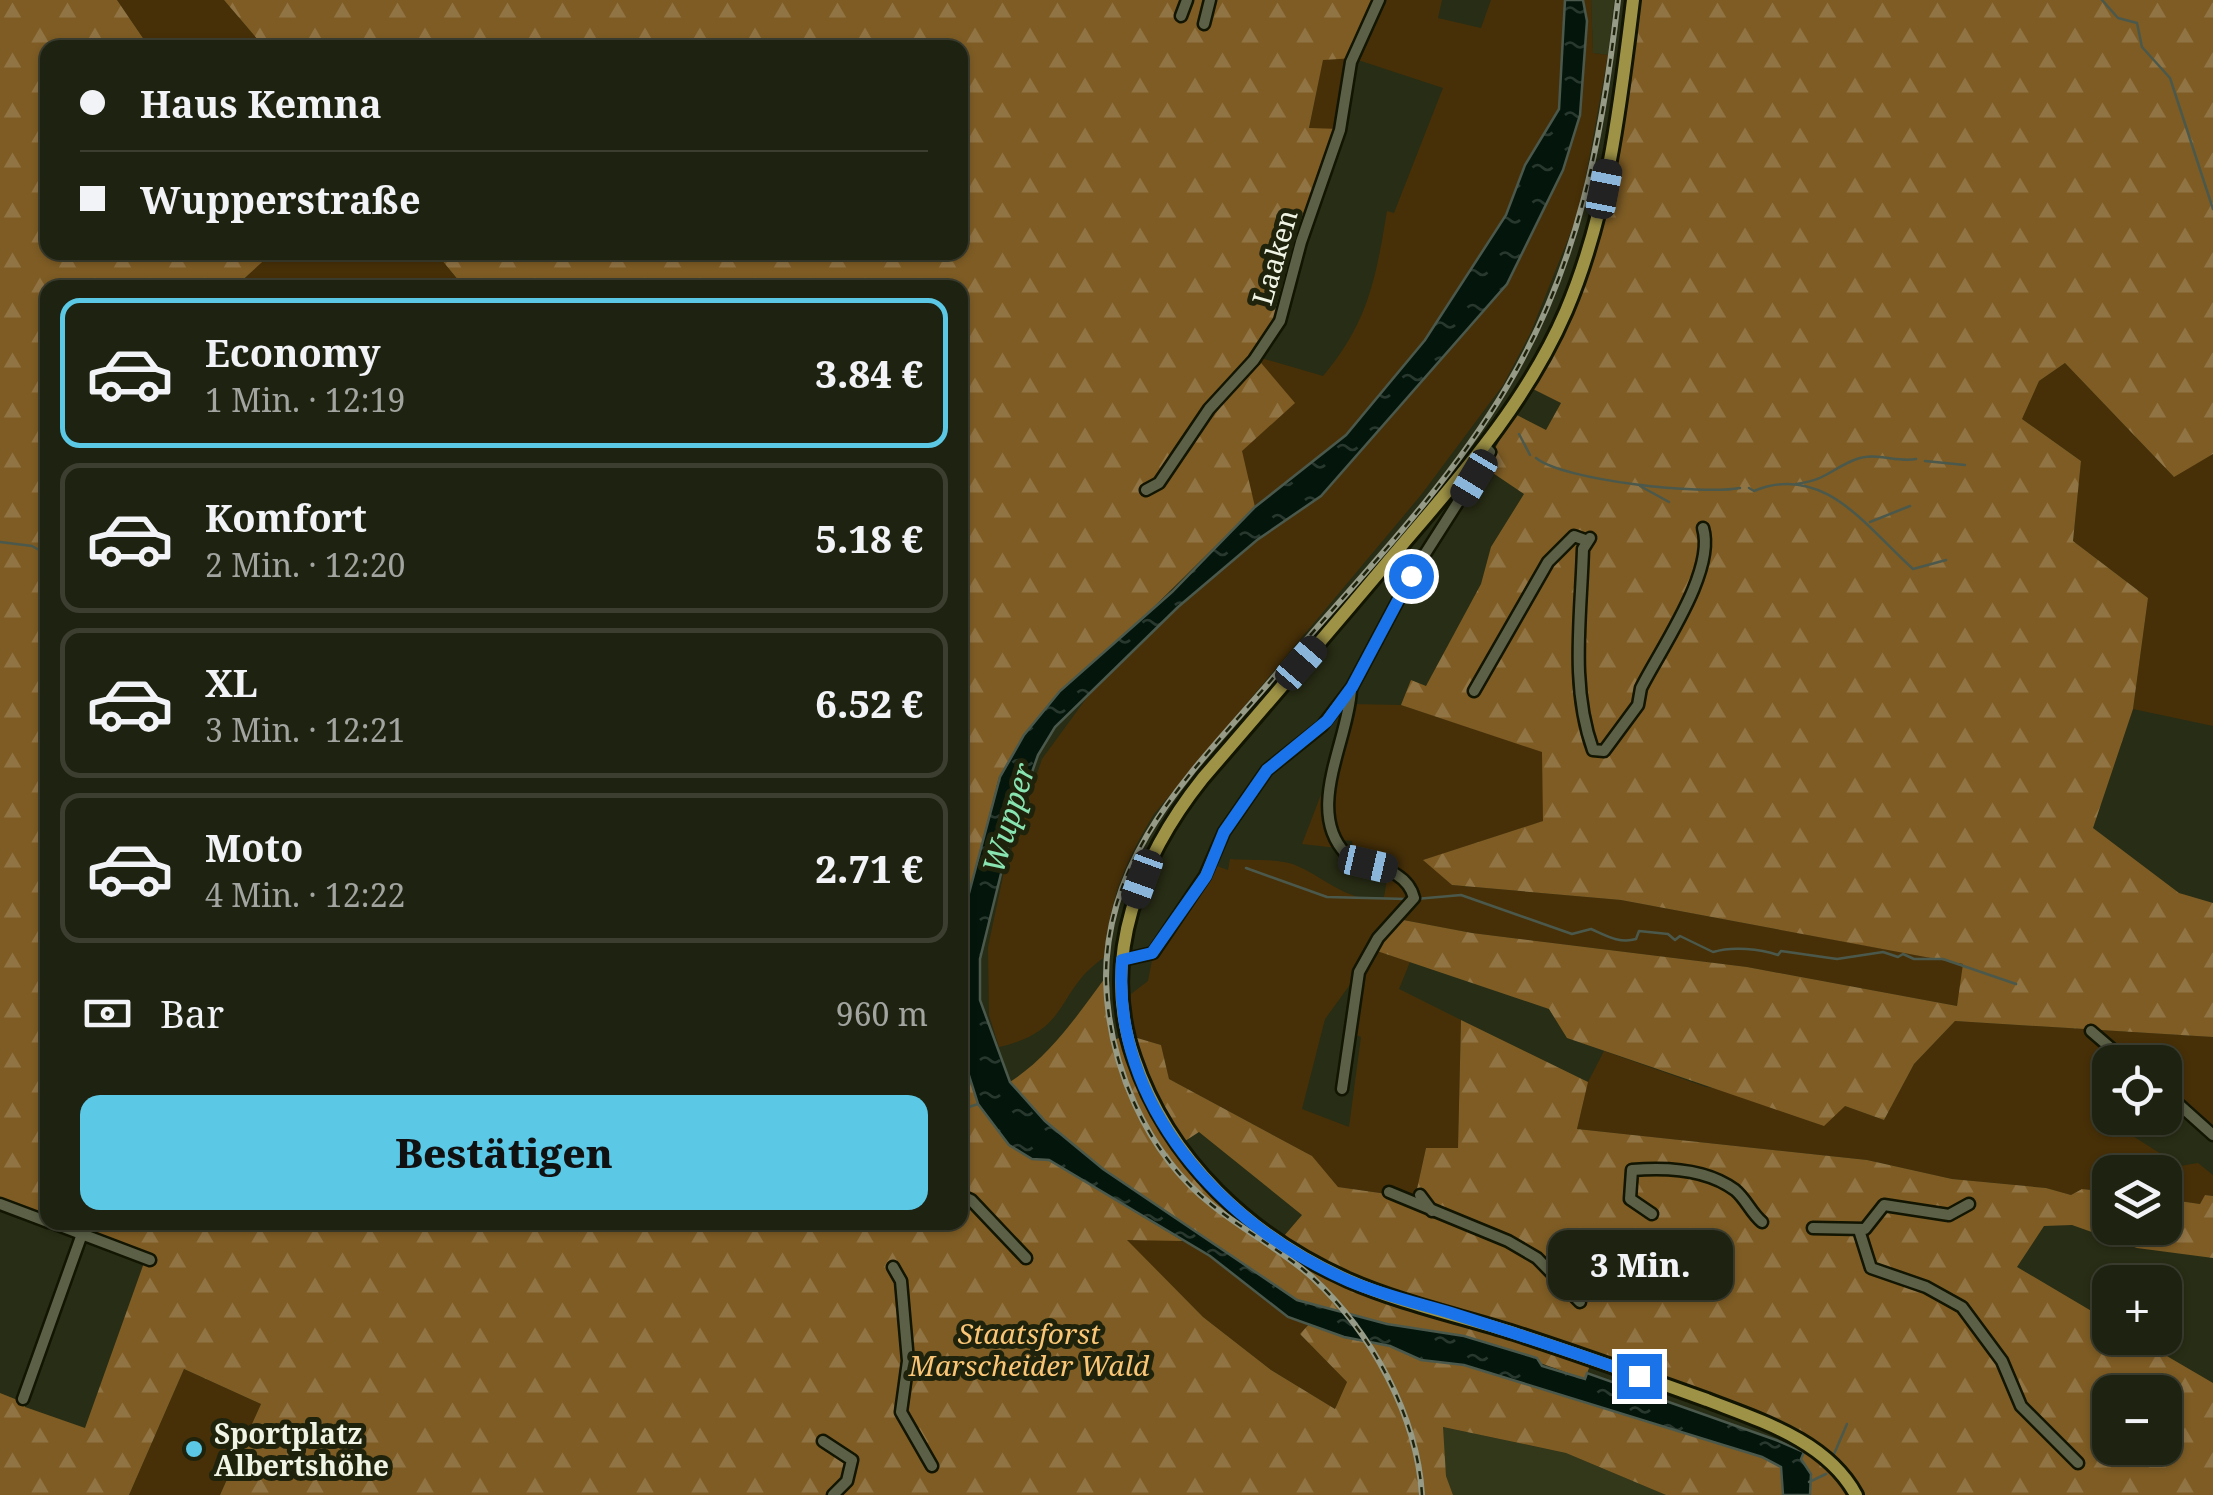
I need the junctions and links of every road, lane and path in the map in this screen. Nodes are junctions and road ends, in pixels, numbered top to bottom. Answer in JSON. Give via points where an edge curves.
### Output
{"nodes":[{"id":1,"x":1186,"y":0,"type":"edge"},
{"id":2,"x":1210,"y":0,"type":"edge"},
{"id":3,"x":1379,"y":0,"type":"edge"},
{"id":4,"x":1633,"y":0,"type":"edge"},
{"id":5,"x":1181,"y":16,"type":"dead end"},
{"id":6,"x":1204,"y":24,"type":"dead end"},
{"id":7,"x":1486,"y":448,"type":"junction"},
{"id":8,"x":1146,"y":490,"type":"dead end"},
{"id":9,"x":1703,"y":528,"type":"dead end"},
{"id":10,"x":1352,"y":687,"type":"junction"},
{"id":11,"x":1474,"y":691,"type":"dead end"},
{"id":12,"x":1122,"y":960,"type":"junction"},
{"id":13,"x":2091,"y":1031,"type":"dead end"},
{"id":14,"x":2107,"y":1045,"type":"edge"},
{"id":15,"x":1342,"y":1089,"type":"dead end"},
{"id":16,"x":2182,"y":1107,"type":"edge"},
{"id":17,"x":2213,"y":1135,"type":"edge"},
{"id":18,"x":1389,"y":1192,"type":"dead end"},
{"id":19,"x":1420,"y":1196,"type":"dead end"},
{"id":20,"x":968,"y":1198,"type":"edge"},
{"id":21,"x":0,"y":1204,"type":"edge"},
{"id":22,"x":1969,"y":1204,"type":"dead end"},
{"id":23,"x":1433,"y":1211,"type":"junction"},
{"id":24,"x":1652,"y":1214,"type":"dead end"},
{"id":25,"x":40,"y":1219,"type":"edge"},
{"id":26,"x":1762,"y":1222,"type":"dead end"},
{"id":27,"x":1812,"y":1228,"type":"dead end"},
{"id":28,"x":71,"y":1230,"type":"edge"},
{"id":29,"x":1859,"y":1230,"type":"junction"},
{"id":30,"x":82,"y":1234,"type":"junction"},
{"id":31,"x":1026,"y":1258,"type":"dead end"},
{"id":32,"x":150,"y":1260,"type":"dead end"},
{"id":33,"x":893,"y":1267,"type":"dead end"},
{"id":34,"x":1580,"y":1302,"type":"dead end"},
{"id":35,"x":23,"y":1399,"type":"dead end"},
{"id":36,"x":823,"y":1441,"type":"dead end"},
{"id":37,"x":2078,"y":1463,"type":"dead end"},
{"id":38,"x":932,"y":1466,"type":"dead end"},
{"id":39,"x":833,"y":1495,"type":"edge"},
{"id":40,"x":1856,"y":1495,"type":"edge"}],
"edges":[{"from":1,"to":5,"type":"street"},
{"from":2,"to":6,"type":"street"},
{"from":3,"to":8,"type":"street","name":"Laaken","via":[[1351,62],[1340,130],[1280,322],[1158,483]]},
{"from":4,"to":7,"type":"main road","via":[[1609,166],[1586,256],[1547,350]]},
{"from":7,"to":10,"type":"street","via":[[1490,452],[1411,576]]},
{"from":7,"to":12,"type":"main road","via":[[1174,815],[1142,879]]},
{"from":9,"to":11,"type":"street","via":[[1706,548],[1695,583],[1638,705],[1604,751],[1593,750],[1580,715],[1588,539],[1574,536],[1548,562]]},
{"from":10,"to":12,"type":"street","via":[[1327,721],[1267,770],[1152,953]]},
{"from":10,"to":15,"type":"street","via":[[1328,821],[1346,854],[1390,869],[1414,893],[1359,972]]},
{"from":12,"to":40,"type":"main road","via":[[1122,1014],[1139,1074],[1194,1169],[1242,1214],[1342,1278],[1736,1411],[1825,1456]]},
{"from":13,"to":14,"type":"street"},
{"from":16,"to":17,"type":"street"},
{"from":18,"to":23,"type":"street"},
{"from":19,"to":23,"type":"street"},
{"from":20,"to":31,"type":"street"},
{"from":21,"to":25,"type":"street"},
{"from":22,"to":29,"type":"street","via":[[1949,1215],[1884,1205]]},
{"from":23,"to":34,"type":"street","via":[[1533,1256]]},
{"from":24,"to":26,"type":"street","via":[[1630,1199],[1632,1170],[1660,1167],[1708,1176],[1735,1190]]},
{"from":27,"to":29,"type":"street"},
{"from":28,"to":30,"type":"street"},
{"from":29,"to":37,"type":"street","via":[[1870,1268],[1943,1296],[1971,1317],[2002,1361],[2021,1406]]},
{"from":30,"to":32,"type":"street"},
{"from":30,"to":35,"type":"street"},
{"from":33,"to":38,"type":"street","via":[[901,1281],[908,1361],[901,1412]]},
{"from":36,"to":39,"type":"street","via":[[852,1460],[847,1481]]}]}
